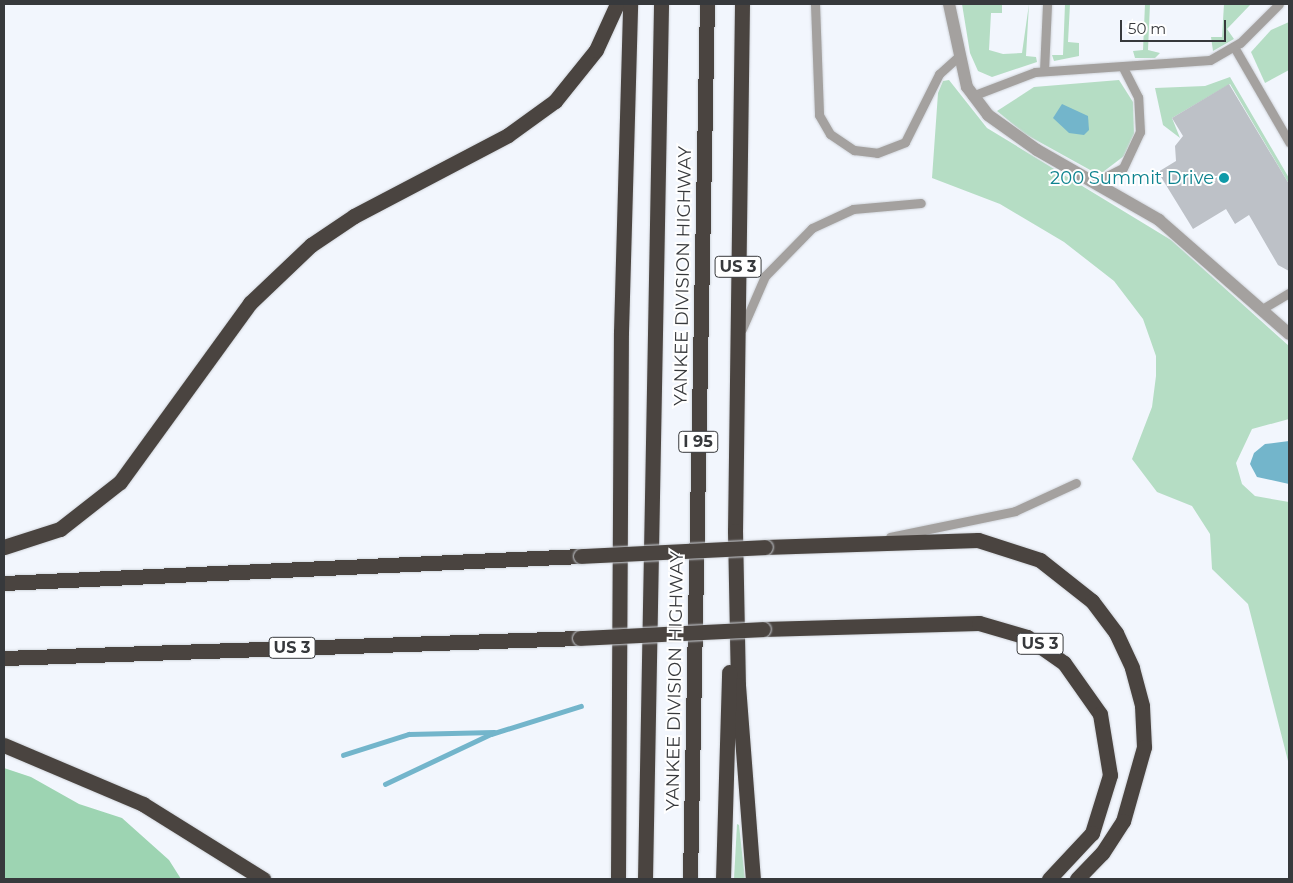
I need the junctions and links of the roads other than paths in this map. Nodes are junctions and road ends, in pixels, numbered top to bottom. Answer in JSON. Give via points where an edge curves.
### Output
{"nodes":[{"id":1,"x":617,"y":4,"type":"edge"},
{"id":2,"x":630,"y":4,"type":"edge"},
{"id":3,"x":661,"y":4,"type":"edge"},
{"id":4,"x":706,"y":4,"type":"edge"},
{"id":5,"x":742,"y":4,"type":"edge"},
{"id":6,"x":815,"y":4,"type":"edge"},
{"id":7,"x":949,"y":4,"type":"edge"},
{"id":8,"x":1047,"y":4,"type":"edge"},
{"id":9,"x":1278,"y":4,"type":"edge"},
{"id":10,"x":1234,"y":47,"type":"junction"},
{"id":11,"x":958,"y":57,"type":"junction"},
{"id":12,"x":1123,"y":67,"type":"junction"},
{"id":13,"x":1044,"y":71,"type":"junction"},
{"id":14,"x":972,"y":96,"type":"junction"},
{"id":15,"x":1289,"y":142,"type":"edge"},
{"id":16,"x":1095,"y":182,"type":"junction"},
{"id":17,"x":921,"y":203,"type":"dead end"},
{"id":18,"x":1289,"y":293,"type":"edge"},
{"id":19,"x":1262,"y":309,"type":"junction"},
{"id":20,"x":1287,"y":329,"type":"edge"},
{"id":21,"x":737,"y":356,"type":"junction"},
{"id":22,"x":1076,"y":483,"type":"dead end"},
{"id":23,"x":735,"y":531,"type":"junction"},
{"id":24,"x":862,"y":542,"type":"junction"},
{"id":25,"x":4,"y":547,"type":"edge"},
{"id":26,"x":4,"y":583,"type":"edge"},
{"id":27,"x":4,"y":658,"type":"edge"},
{"id":28,"x":4,"y":745,"type":"edge"},
{"id":29,"x":263,"y":879,"type":"edge"},
{"id":30,"x":618,"y":879,"type":"edge"},
{"id":31,"x":645,"y":879,"type":"edge"},
{"id":32,"x":690,"y":879,"type":"edge"},
{"id":33,"x":723,"y":879,"type":"edge"},
{"id":34,"x":753,"y":879,"type":"edge"},
{"id":35,"x":1049,"y":879,"type":"edge"},
{"id":36,"x":1077,"y":879,"type":"edge"}],
"edges":[{"from":1,"to":25,"type":"highway","via":[[596,50],[555,100],[508,135],[354,216],[310,245],[250,303],[120,482],[60,529]]},
{"from":2,"to":30,"type":"highway","via":[[620,332]]},
{"from":3,"to":31,"type":"highway","name":"YANKEE DIVISION HIGHWAY","number":"I 95"},
{"from":4,"to":32,"type":"highway","name":"YANKEE DIVISION HIGHWAY","number":"I 95"},
{"from":5,"to":21,"type":"highway","number":"US 3"},
{"from":6,"to":11,"type":"lane","via":[[819,115],[830,134],[854,150],[877,153],[906,142],[939,74]]},
{"from":7,"to":11,"type":"street"},
{"from":8,"to":13,"type":"lane"},
{"from":9,"to":10,"type":"lane"},
{"from":10,"to":12,"type":"lane","via":[[1201,62]]},
{"from":10,"to":15,"type":"lane"},
{"from":11,"to":14,"type":"street"},
{"from":12,"to":13,"type":"lane"},
{"from":12,"to":16,"type":"lane","via":[[1138,97],[1140,132],[1123,168]]},
{"from":13,"to":14,"type":"lane"},
{"from":14,"to":16,"type":"street","via":[[1008,132]]},
{"from":16,"to":19,"type":"street","via":[[1171,229]]},
{"from":17,"to":21,"type":"lane","via":[[848,210],[794,242],[756,291]]},
{"from":18,"to":19,"type":"lane"},
{"from":19,"to":20,"type":"street"},
{"from":21,"to":23,"type":"highway","number":"US 3"},
{"from":22,"to":24,"type":"lane","via":[[1006,514]]},
{"from":23,"to":33,"type":"highway","via":[[730,571]]},
{"from":23,"to":34,"type":"highway","number":"US 3","via":[[738,685]]},
{"from":24,"to":26,"type":"highway","bridge":true},
{"from":24,"to":36,"type":"highway","via":[[964,538],[1016,550],[1073,582],[1116,633],[1142,706],[1142,759],[1120,827]]},
{"from":27,"to":35,"type":"highway","number":"US 3","bridge":true,"via":[[979,623],[1027,637],[1064,663],[1100,714],[1110,775],[1092,833]]},
{"from":28,"to":29,"type":"highway","via":[[143,804]]}]}
